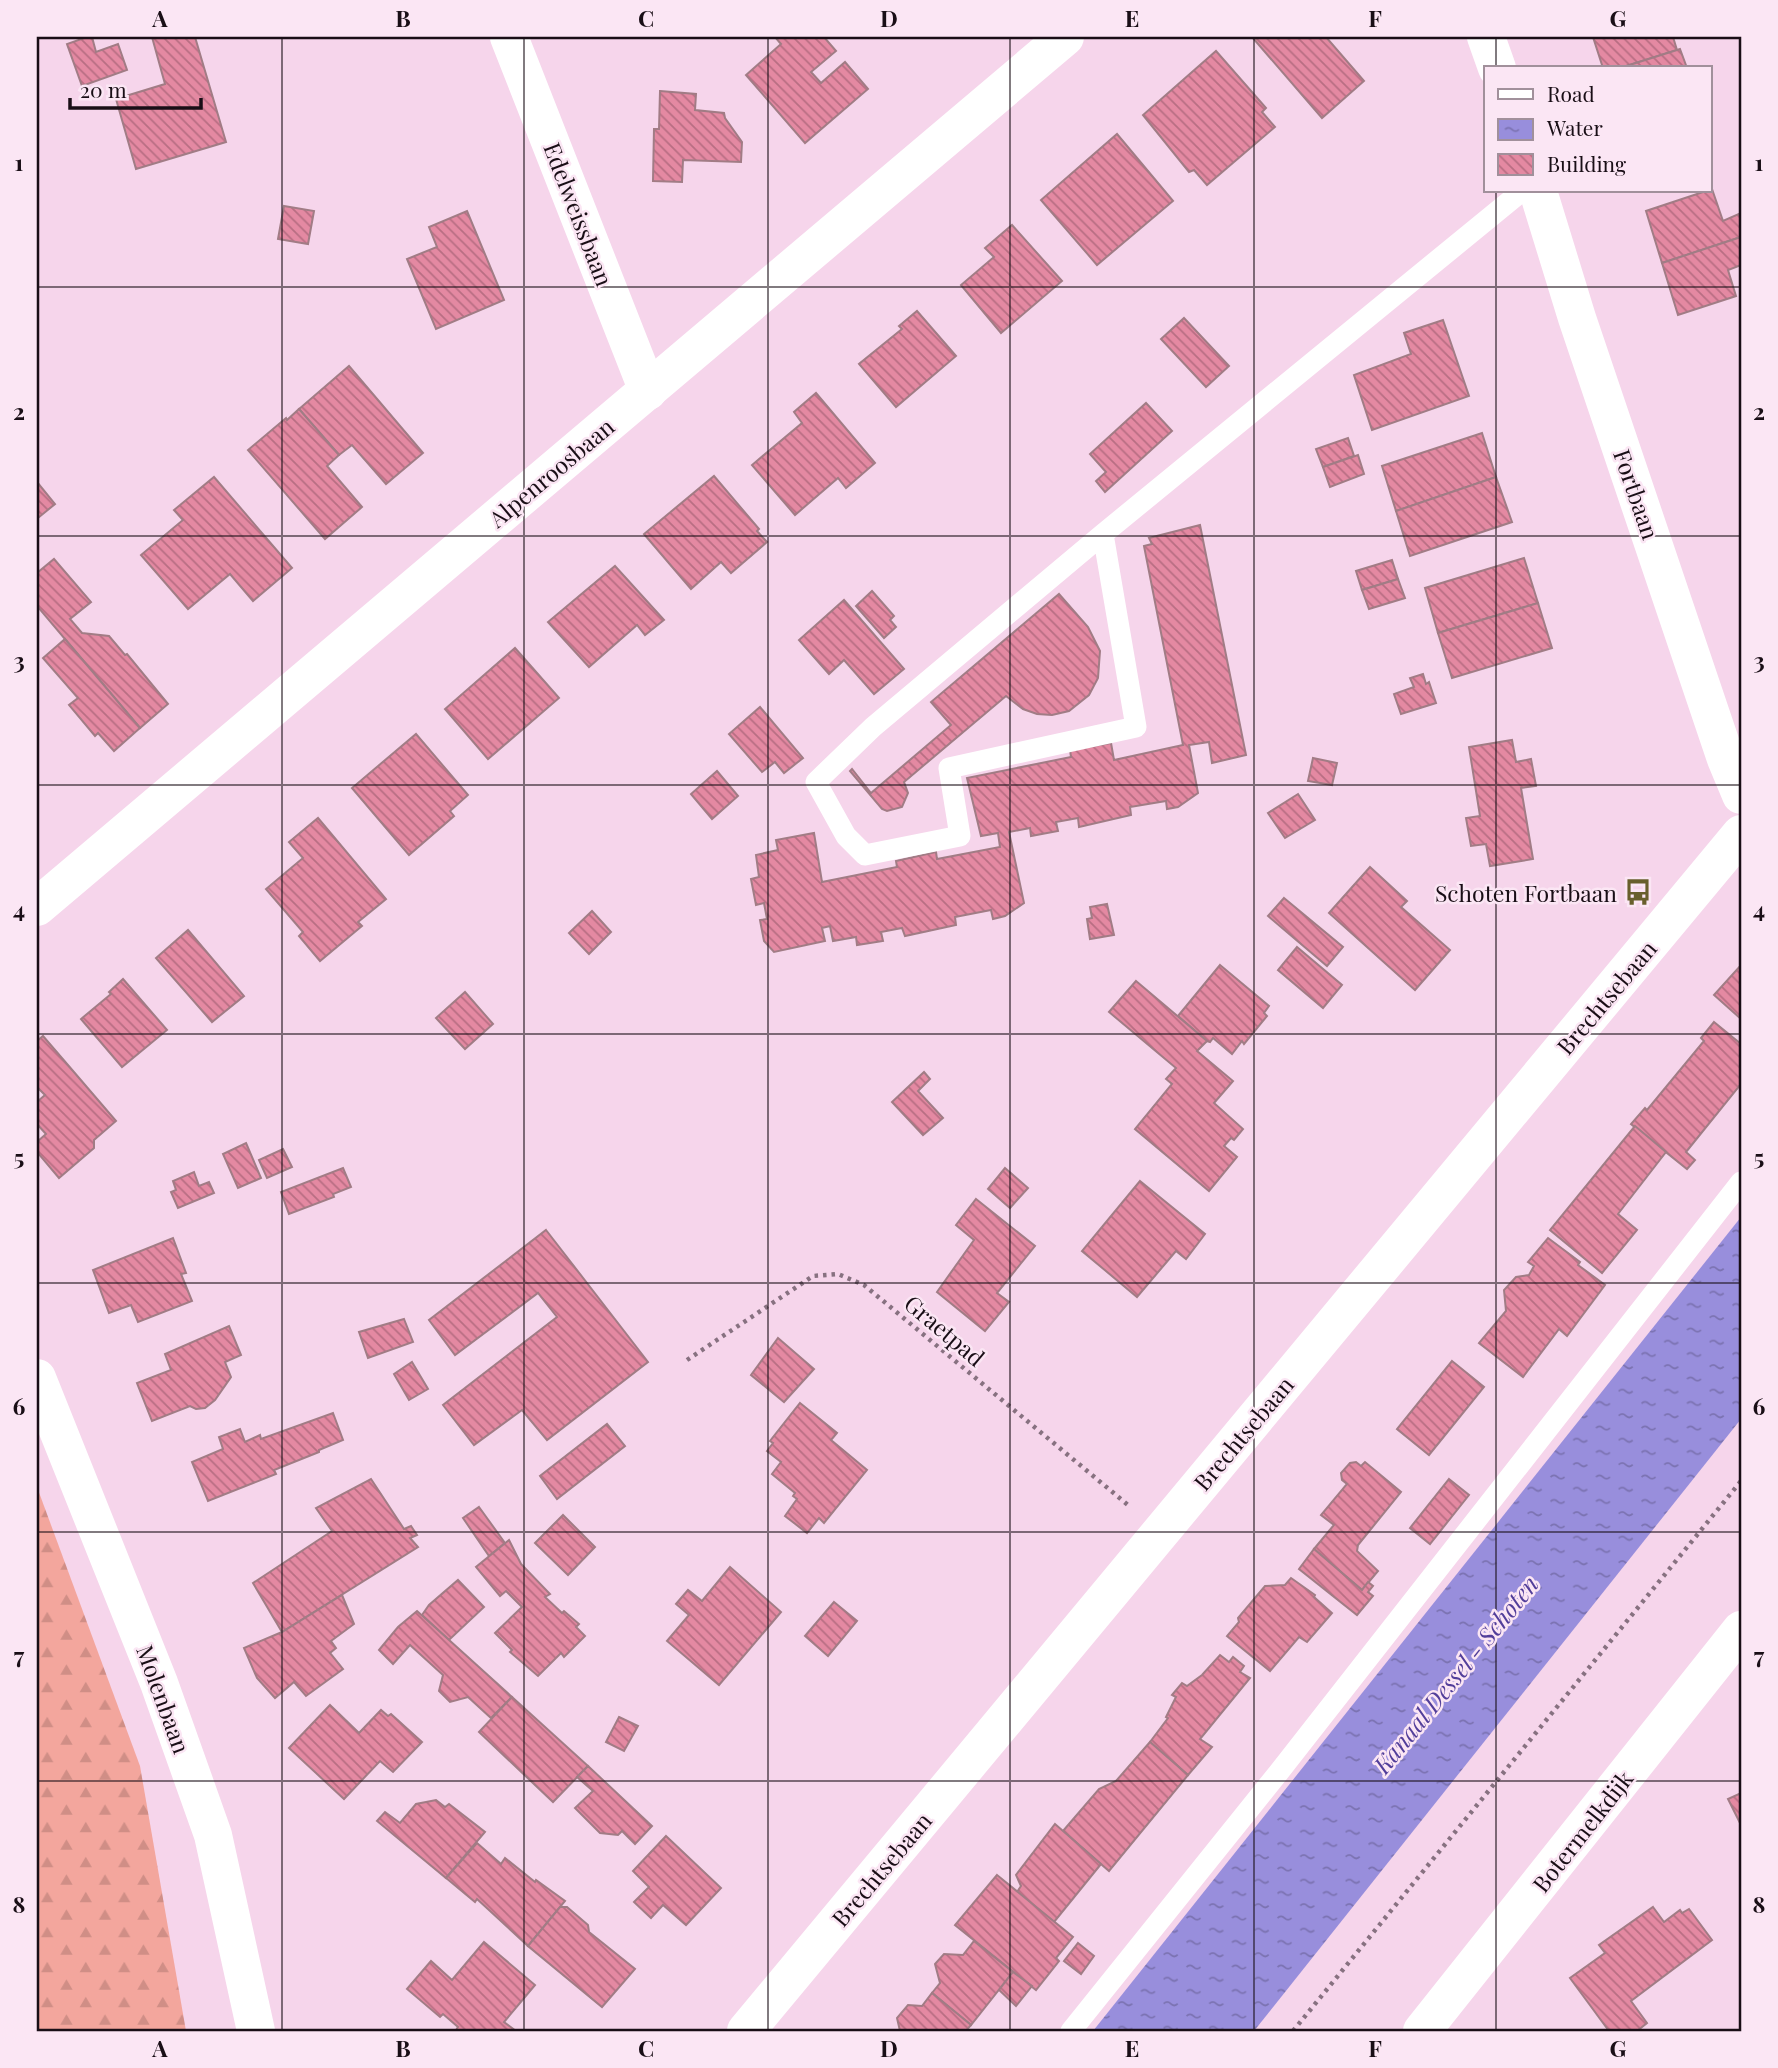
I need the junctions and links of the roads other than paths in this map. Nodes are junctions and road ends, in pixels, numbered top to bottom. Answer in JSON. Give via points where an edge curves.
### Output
{"nodes":[{"id":1,"x":509,"y":37,"type":"edge"},
{"id":2,"x":1065,"y":37,"type":"edge"},
{"id":3,"x":1486,"y":37,"type":"edge"},
{"id":4,"x":1496,"y":66,"type":"edge"},
{"id":5,"x":1521,"y":192,"type":"edge"},
{"id":6,"x":1538,"y":192,"type":"edge"},
{"id":7,"x":648,"y":391,"type":"junction"},
{"id":8,"x":1103,"y":534,"type":"junction"},
{"id":9,"x":1741,"y":795,"type":"edge"},
{"id":10,"x":1741,"y":834,"type":"edge"},
{"id":11,"x":37,"y":907,"type":"edge"},
{"id":12,"x":1741,"y":1182,"type":"edge"},
{"id":13,"x":37,"y":1378,"type":"edge"},
{"id":14,"x":1741,"y":1630,"type":"edge"},
{"id":15,"x":256,"y":2031,"type":"edge"},
{"id":16,"x":746,"y":2031,"type":"edge"},
{"id":17,"x":1071,"y":2031,"type":"edge"},
{"id":18,"x":1422,"y":2031,"type":"edge"}],
"edges":[{"from":1,"to":7,"type":"street","name":"Edelweissbaan"},
{"from":2,"to":7,"type":"street","name":"Alpenroosbaan"},
{"from":3,"to":4,"type":"street"},
{"from":5,"to":8,"type":"lane"},
{"from":6,"to":9,"type":"street","name":"Fortbaan"},
{"from":7,"to":11,"type":"street","name":"Alpenroosbaan"},
{"from":8,"to":8,"type":"lane","via":[[1136,727],[949,768],[960,836],[865,855],[846,836],[816,782],[873,727]]},
{"from":10,"to":16,"type":"street","name":"Brechtsebaan"},
{"from":12,"to":17,"type":"lane"},
{"from":13,"to":15,"type":"street","name":"Molenbaan","via":[[159,1683],[213,1835]]},
{"from":14,"to":18,"type":"street","name":"Botermelkdijk"}]}
